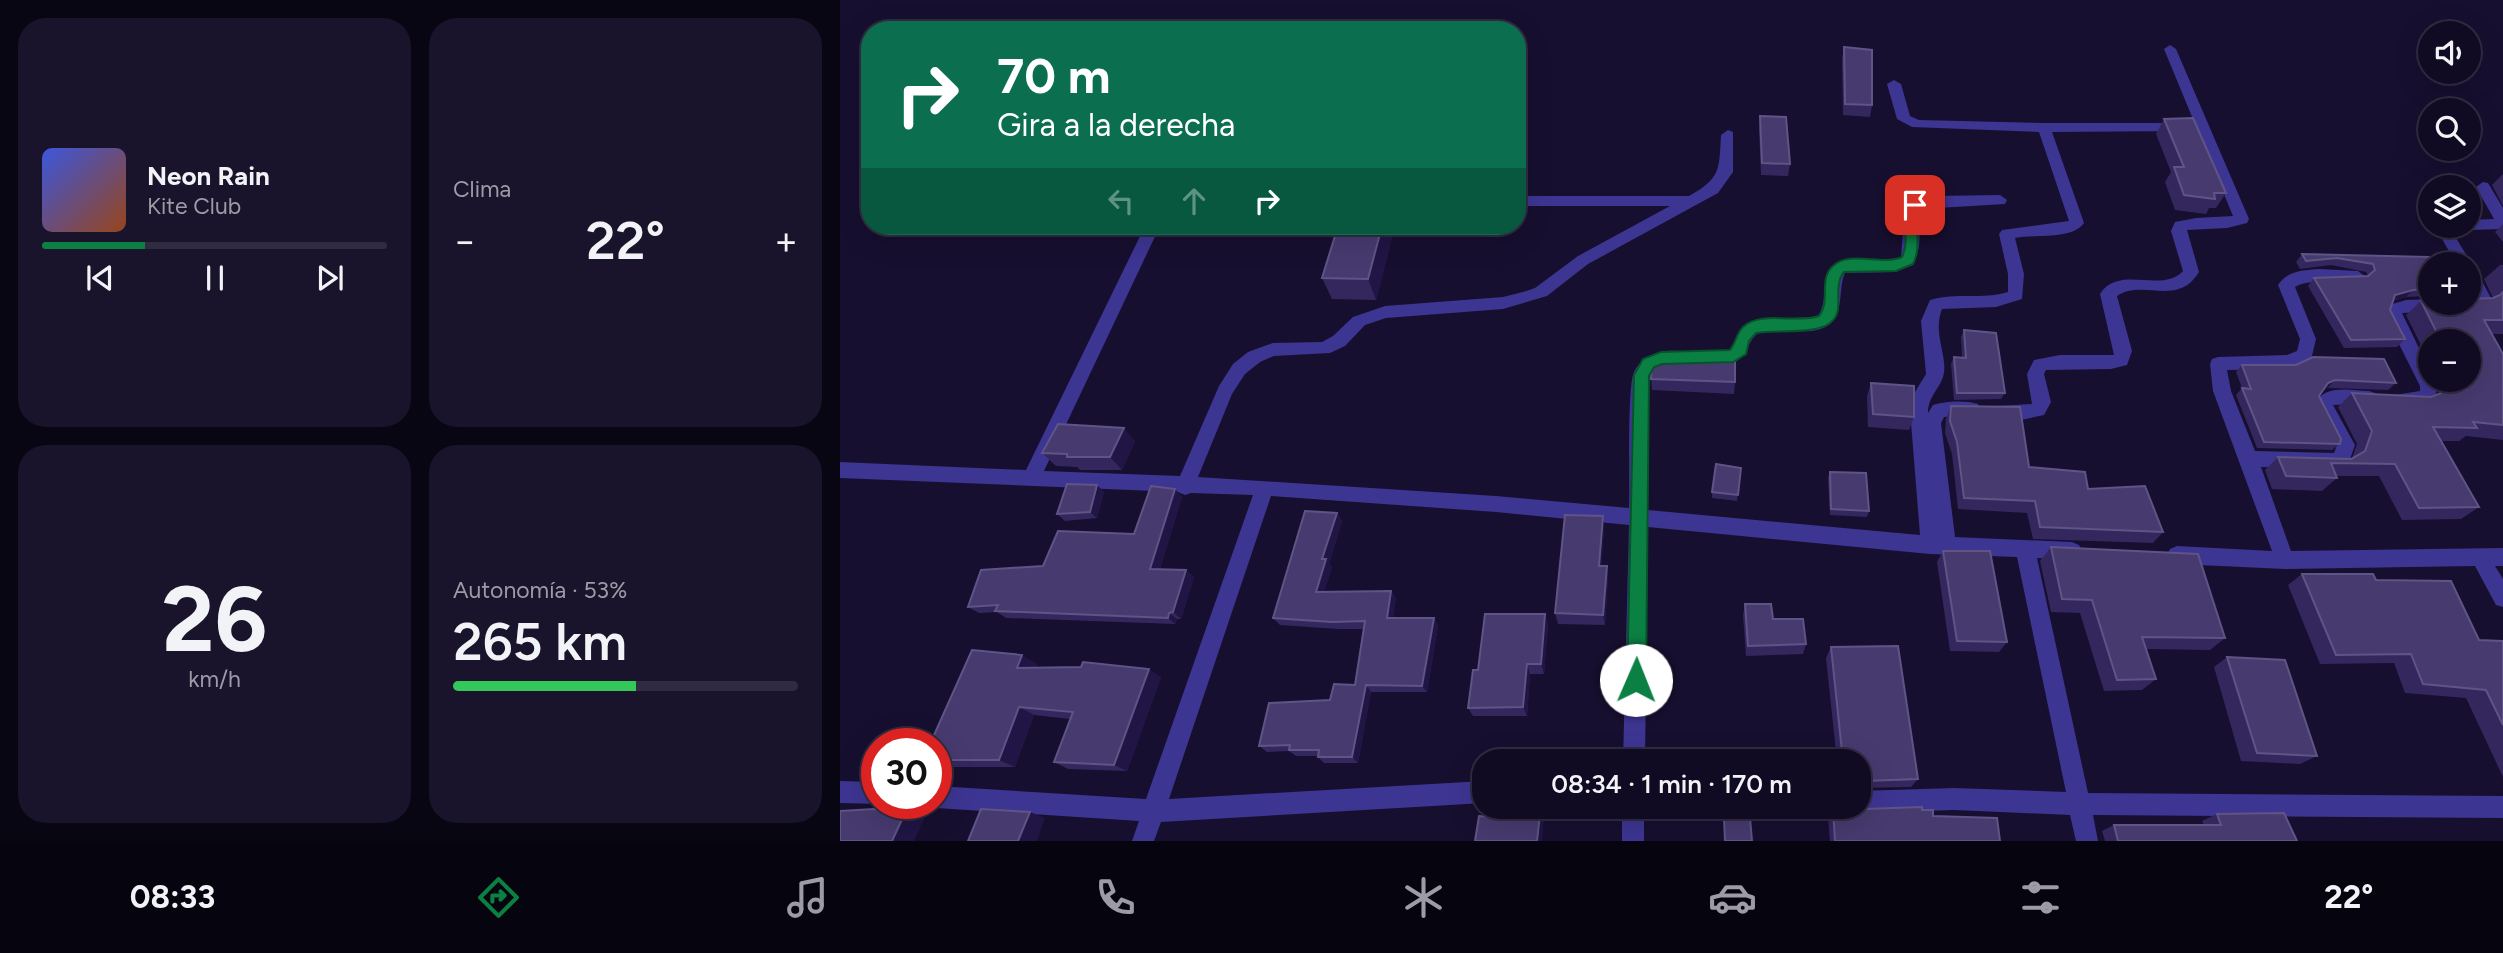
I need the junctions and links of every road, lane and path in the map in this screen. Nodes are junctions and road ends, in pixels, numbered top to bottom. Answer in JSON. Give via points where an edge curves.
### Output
{"nodes":[{"id":1,"x":2171,"y":49,"type":"dead end"},
{"id":2,"x":1894,"y":84,"type":"dead end"},
{"id":3,"x":2201,"y":127,"type":"junction"},
{"id":4,"x":2043,"y":128,"type":"junction"},
{"id":5,"x":1728,"y":135,"type":"dead end"},
{"id":6,"x":2483,"y":187,"type":"dead end"},
{"id":7,"x":2000,"y":200,"type":"dead end"},
{"id":8,"x":1526,"y":201,"type":"edge"},
{"id":9,"x":1691,"y":201,"type":"junction"},
{"id":10,"x":2481,"y":225,"type":"edge"},
{"id":11,"x":1148,"y":235,"type":"edge"},
{"id":12,"x":2358,"y":277,"type":"edge"},
{"id":13,"x":2418,"y":306,"type":"edge"},
{"id":14,"x":2249,"y":459,"type":"junction"},
{"id":15,"x":840,"y":470,"type":"edge"},
{"id":16,"x":1032,"y":477,"type":"junction"},
{"id":17,"x":1185,"y":487,"type":"junction"},
{"id":18,"x":1265,"y":488,"type":"junction"},
{"id":19,"x":1640,"y":518,"type":"junction"},
{"id":20,"x":1938,"y":546,"type":"junction"},
{"id":21,"x":2025,"y":549,"type":"junction"},
{"id":22,"x":2093,"y":552,"type":"edge"},
{"id":23,"x":2162,"y":555,"type":"edge"},
{"id":24,"x":2480,"y":557,"type":"junction"},
{"id":25,"x":2503,"y":557,"type":"edge"},
{"id":26,"x":2285,"y":560,"type":"junction"},
{"id":27,"x":2503,"y":598,"type":"edge"},
{"id":28,"x":1634,"y":749,"type":"edge"},
{"id":29,"x":840,"y":792,"type":"edge"},
{"id":30,"x":861,"y":793,"type":"edge"},
{"id":31,"x":1472,"y":793,"type":"edge"},
{"id":32,"x":952,"y":798,"type":"edge"},
{"id":33,"x":1871,"y":802,"type":"edge"},
{"id":34,"x":2078,"y":804,"type":"junction"},
{"id":35,"x":2503,"y":807,"type":"edge"},
{"id":36,"x":1153,"y":811,"type":"junction"},
{"id":37,"x":1633,"y":819,"type":"edge"},
{"id":38,"x":1143,"y":841,"type":"edge"},
{"id":39,"x":1633,"y":841,"type":"edge"},
{"id":40,"x":2087,"y":841,"type":"edge"}],
"edges":[{"from":1,"to":3,"type":"street"},
{"from":2,"to":4,"type":"street","via":[[1904,119],[1909,122]]},
{"from":3,"to":4,"type":"street"},
{"from":3,"to":20,"type":"street","via":[[2242,219],[2180,226],[2191,272],[2186,280],[2175,286],[2121,286],[2108,294],[2124,351],[2121,360],[2107,364],[2053,360],[2040,365],[2035,374],[2042,402],[2038,410],[1938,410],[1933,422]]},
{"from":4,"to":20,"type":"street","via":[[2077,223],[2068,229],[2007,234],[2016,295],[2001,302],[1947,301],[1931,311],[1936,376],[1921,397],[1919,410]]},
{"from":5,"to":9,"type":"street","via":[[1726,172],[1713,189]]},
{"from":6,"to":10,"type":"street","via":[[2502,225]]},
{"from":7,"to":19,"type":"street","via":[[1915,205],[1910,214],[1912,251],[1908,261],[1896,266],[1840,267],[1832,276],[1830,313],[1824,320],[1751,328],[1733,356],[1661,358],[1648,363],[1641,375]]},
{"from":8,"to":9,"type":"street"},
{"from":9,"to":17,"type":"street","via":[[1583,260],[1541,292],[1525,298],[1385,312],[1359,321],[1339,341],[1324,348],[1273,350],[1254,357],[1239,369],[1225,391]]},
{"from":11,"to":16,"type":"street"},
{"from":12,"to":14,"type":"street","via":[[2303,275],[2289,280],[2286,285],[2308,338],[2305,355],[2289,362],[2218,364],[2222,391]]},
{"from":13,"to":14,"type":"street","via":[[2395,309],[2393,316],[2429,386],[2428,395],[2415,401],[2329,397],[2323,404],[2346,444],[2343,457],[2336,461]]},
{"from":14,"to":26,"type":"street"},
{"from":15,"to":16,"type":"street"},
{"from":16,"to":17,"type":"street"},
{"from":17,"to":18,"type":"street"},
{"from":18,"to":19,"type":"street"},
{"from":18,"to":36,"type":"street"},
{"from":19,"to":20,"type":"street"},
{"from":19,"to":28,"type":"street"},
{"from":20,"to":21,"type":"street"},
{"from":21,"to":22,"type":"street"},
{"from":21,"to":34,"type":"street"},
{"from":23,"to":26,"type":"street"},
{"from":24,"to":25,"type":"street"},
{"from":24,"to":26,"type":"street"},
{"from":24,"to":27,"type":"street"},
{"from":29,"to":30,"type":"street"},
{"from":31,"to":36,"type":"street"},
{"from":32,"to":36,"type":"street"},
{"from":33,"to":34,"type":"street","via":[[1954,799]]},
{"from":34,"to":35,"type":"street"},
{"from":34,"to":40,"type":"street"},
{"from":36,"to":38,"type":"street"},
{"from":37,"to":39,"type":"street"}]}
